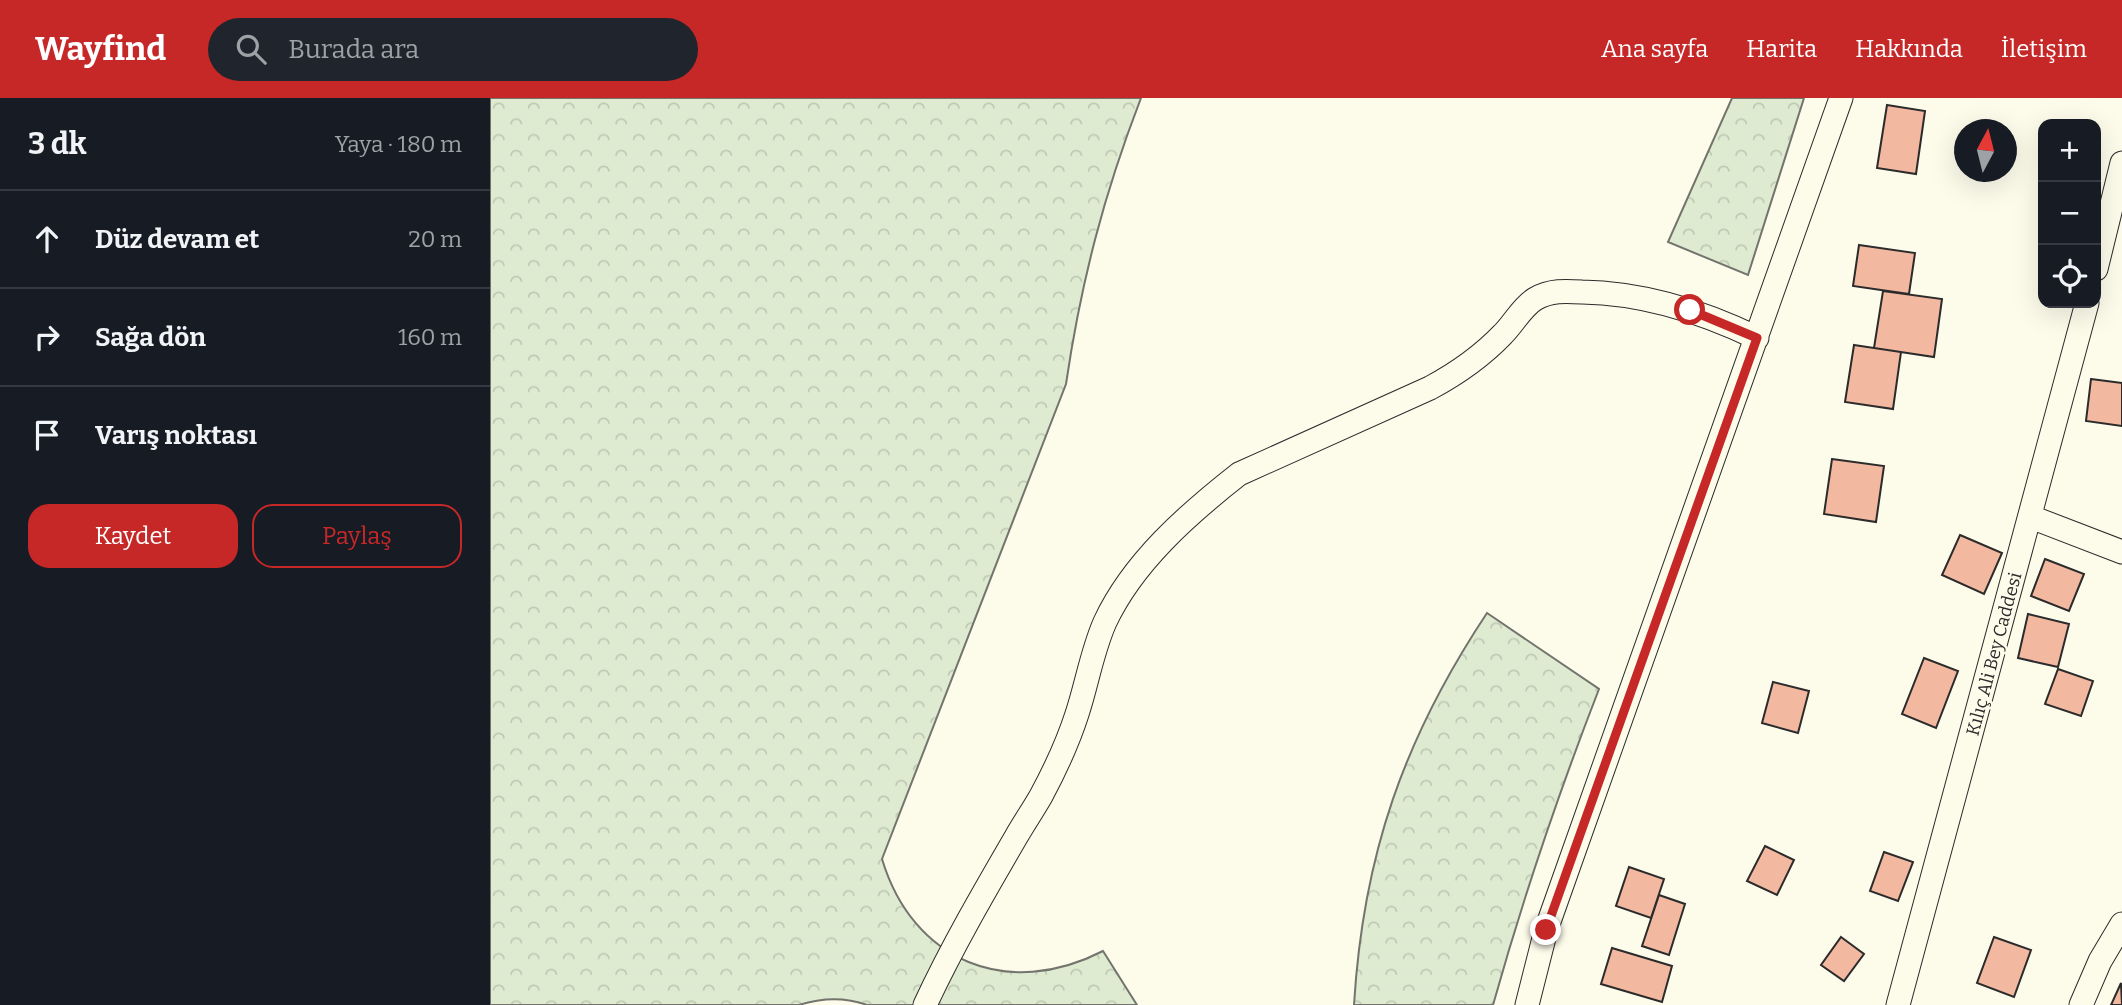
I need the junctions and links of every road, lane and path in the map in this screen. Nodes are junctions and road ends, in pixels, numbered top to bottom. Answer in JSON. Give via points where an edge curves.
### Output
{"nodes":[{"id":1,"x":1841,"y":98,"type":"edge"},
{"id":2,"x":2122,"y":163,"type":"edge"},
{"id":3,"x":2101,"y":249,"type":"edge"},
{"id":4,"x":2086,"y":308,"type":"edge"},
{"id":5,"x":1757,"y":338,"type":"junction"},
{"id":6,"x":2031,"y":517,"type":"junction"},
{"id":7,"x":2122,"y":552,"type":"edge"},
{"id":8,"x":2122,"y":924,"type":"edge"},
{"id":9,"x":925,"y":1005,"type":"edge"},
{"id":10,"x":1527,"y":1005,"type":"edge"},
{"id":11,"x":1898,"y":1005,"type":"edge"},
{"id":12,"x":2081,"y":1005,"type":"edge"}],
"edges":[{"from":1,"to":5,"type":"street"},
{"from":2,"to":3,"type":"street"},
{"from":4,"to":6,"type":"street","name":"Kılıç Ali Bey Caddesi"},
{"from":5,"to":9,"type":"street","via":[[1656,300],[1555,291],[1527,306],[1491,346],[1453,375],[1239,474],[1214,493],[1129,582],[1105,622],[1060,757]]},
{"from":5,"to":10,"type":"street","via":[[1546,930]]},
{"from":6,"to":7,"type":"street"},
{"from":6,"to":11,"type":"street","name":"Kılıç Ali Bey Caddesi"},
{"from":8,"to":12,"type":"street"}]}
